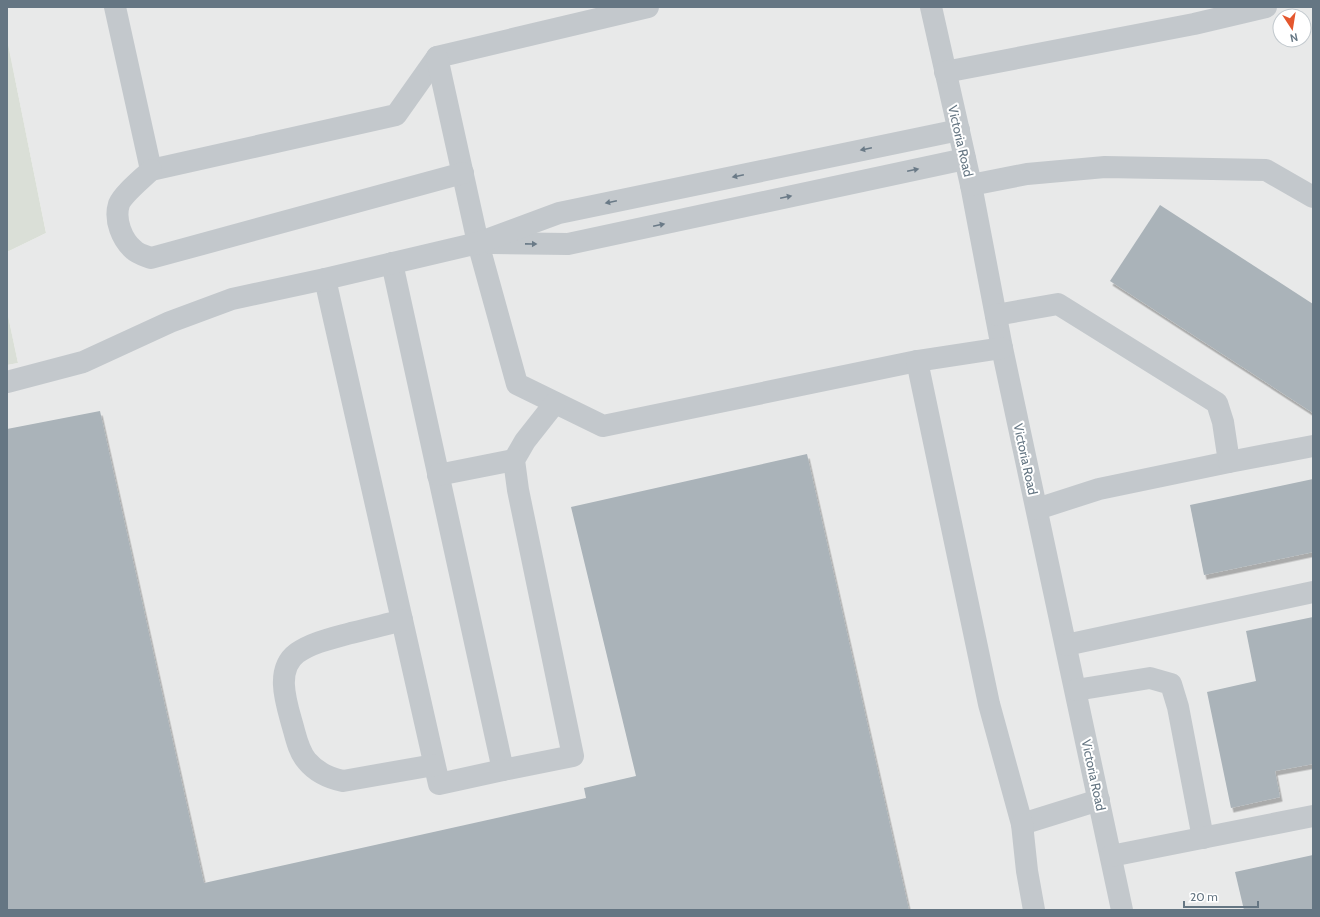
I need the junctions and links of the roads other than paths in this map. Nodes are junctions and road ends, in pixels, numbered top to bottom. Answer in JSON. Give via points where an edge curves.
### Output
{"nodes":[{"id":1,"x":115,"y":7,"type":"edge"},
{"id":2,"x":648,"y":7,"type":"edge"},
{"id":3,"x":931,"y":7,"type":"edge"},
{"id":4,"x":1266,"y":7,"type":"edge"},
{"id":5,"x":1233,"y":11,"type":"edge"},
{"id":6,"x":437,"y":57,"type":"junction"},
{"id":7,"x":945,"y":72,"type":"junction"},
{"id":8,"x":958,"y":130,"type":"junction"},
{"id":9,"x":965,"y":159,"type":"junction"},
{"id":10,"x":151,"y":170,"type":"junction"},
{"id":11,"x":463,"y":174,"type":"junction"},
{"id":12,"x":971,"y":185,"type":"junction"},
{"id":13,"x":1313,"y":197,"type":"edge"},
{"id":14,"x":478,"y":243,"type":"junction"},
{"id":15,"x":392,"y":263,"type":"junction"},
{"id":16,"x":325,"y":279,"type":"junction"},
{"id":17,"x":996,"y":315,"type":"junction"},
{"id":18,"x":1002,"y":348,"type":"junction"},
{"id":19,"x":917,"y":361,"type":"junction"},
{"id":20,"x":7,"y":382,"type":"edge"},
{"id":21,"x":555,"y":402,"type":"junction"},
{"id":22,"x":1313,"y":446,"type":"edge"},
{"id":23,"x":514,"y":460,"type":"junction"},
{"id":24,"x":1229,"y":462,"type":"junction"},
{"id":25,"x":438,"y":475,"type":"junction"},
{"id":26,"x":1037,"y":509,"type":"junction"},
{"id":27,"x":1313,"y":592,"type":"edge"},
{"id":28,"x":402,"y":620,"type":"junction"},
{"id":29,"x":1066,"y":645,"type":"junction"},
{"id":30,"x":1076,"y":690,"type":"junction"},
{"id":31,"x":434,"y":765,"type":"junction"},
{"id":32,"x":503,"y":770,"type":"junction"},
{"id":33,"x":1099,"y":800,"type":"junction"},
{"id":34,"x":1313,"y":816,"type":"edge"},
{"id":35,"x":1022,"y":824,"type":"junction"},
{"id":36,"x":1203,"y":838,"type":"junction"},
{"id":37,"x":1111,"y":856,"type":"junction"},
{"id":38,"x":1034,"y":910,"type":"edge"},
{"id":39,"x":1122,"y":910,"type":"edge"}],
"edges":[{"from":1,"to":10,"type":"street"},
{"from":2,"to":6,"type":"street"},
{"from":3,"to":7,"type":"street","name":"Victoria Road"},
{"from":4,"to":5,"type":"street"},
{"from":5,"to":7,"type":"street","via":[[1194,24]]},
{"from":6,"to":10,"type":"street","via":[[396,115]]},
{"from":6,"to":11,"type":"street"},
{"from":7,"to":8,"type":"street","name":"Victoria Road"},
{"from":8,"to":9,"type":"street","name":"Victoria Road"},
{"from":8,"to":14,"type":"street","one_way":true,"via":[[560,213]]},
{"from":9,"to":12,"type":"street","name":"Victoria Road"},
{"from":14,"to":9,"type":"street","one_way":true,"via":[[568,244]]},
{"from":10,"to":11,"type":"street","via":[[128,192],[120,204],[118,220],[123,237],[134,250],[151,258]]},
{"from":11,"to":14,"type":"street"},
{"from":12,"to":13,"type":"street","via":[[1027,174],[1105,167],[1266,170]]},
{"from":12,"to":17,"type":"street","name":"Victoria Road"},
{"from":14,"to":15,"type":"street"},
{"from":14,"to":21,"type":"street","via":[[517,384]]},
{"from":15,"to":16,"type":"street"},
{"from":15,"to":25,"type":"street"},
{"from":16,"to":20,"type":"street","via":[[232,299],[170,322],[83,362]]},
{"from":16,"to":28,"type":"street"},
{"from":17,"to":18,"type":"street","name":"Victoria Road"},
{"from":17,"to":24,"type":"street","via":[[1058,304],[1217,403],[1223,422]]},
{"from":18,"to":19,"type":"street"},
{"from":18,"to":26,"type":"street","name":"Victoria Road"},
{"from":19,"to":21,"type":"street","via":[[603,426]]},
{"from":19,"to":35,"type":"street","via":[[989,704]]},
{"from":21,"to":23,"type":"street","via":[[525,440]]},
{"from":22,"to":24,"type":"street"},
{"from":23,"to":25,"type":"street"},
{"from":23,"to":32,"type":"street","via":[[573,756]]},
{"from":24,"to":26,"type":"street","via":[[1099,488]]},
{"from":25,"to":32,"type":"street"},
{"from":26,"to":29,"type":"street","name":"Victoria Road"},
{"from":27,"to":29,"type":"street"},
{"from":28,"to":31,"type":"street"},
{"from":28,"to":31,"type":"street","via":[[322,640],[296,653],[286,666],[285,701],[306,760],[319,772],[332,778],[343,782]]},
{"from":29,"to":30,"type":"street","name":"Victoria Road"},
{"from":30,"to":33,"type":"street","name":"Victoria Road"},
{"from":30,"to":36,"type":"street","via":[[1150,678],[1171,684],[1178,706]]},
{"from":31,"to":32,"type":"street","via":[[439,784]]},
{"from":33,"to":35,"type":"street"},
{"from":33,"to":37,"type":"street","name":"Victoria Road"},
{"from":34,"to":36,"type":"street"},
{"from":35,"to":38,"type":"street"},
{"from":36,"to":37,"type":"street"},
{"from":37,"to":39,"type":"street","name":"Victoria Road"}]}
